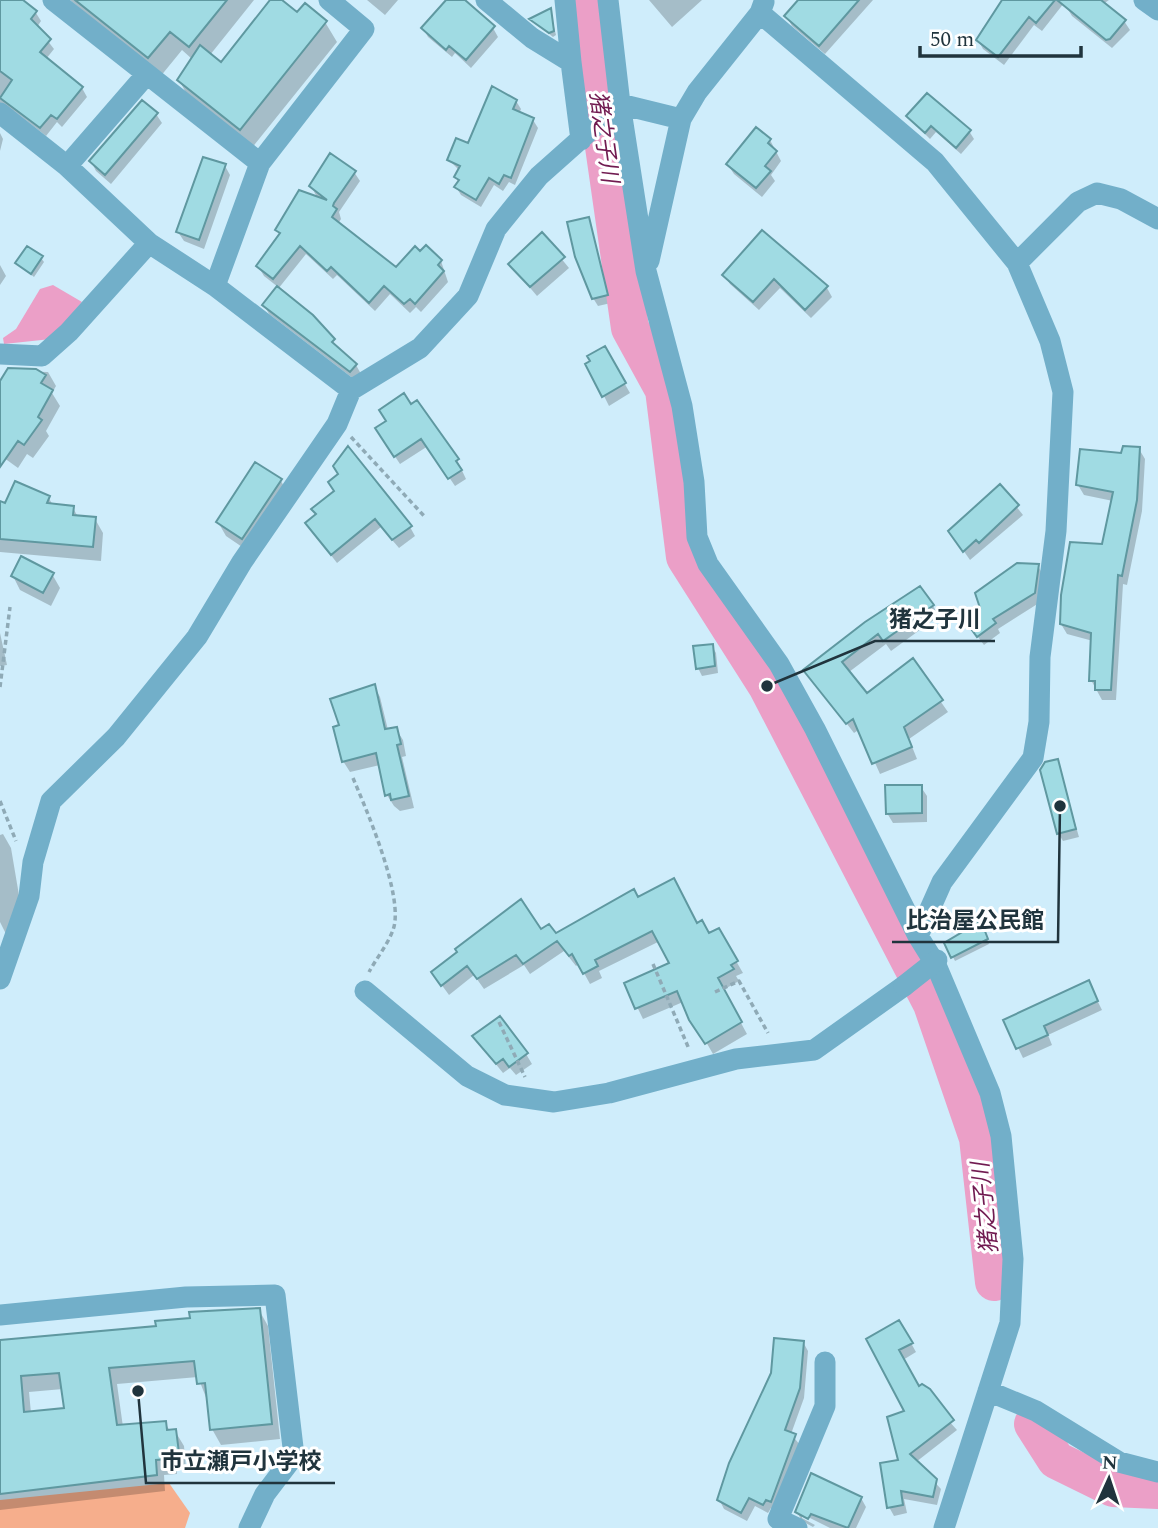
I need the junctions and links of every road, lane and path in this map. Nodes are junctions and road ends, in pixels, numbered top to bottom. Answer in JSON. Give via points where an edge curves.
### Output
{"nodes":[{"id":1,"x":53,"y":0,"type":"edge"},
{"id":2,"x":329,"y":0,"type":"edge"},
{"id":3,"x":486,"y":0,"type":"edge"},
{"id":4,"x":565,"y":0,"type":"edge"},
{"id":5,"x":608,"y":0,"type":"edge"},
{"id":6,"x":1144,"y":0,"type":"edge"},
{"id":7,"x":763,"y":6,"type":"edge"},
{"id":8,"x":1158,"y":10,"type":"edge"},
{"id":9,"x":571,"y":62,"type":"junction"},
{"id":10,"x":146,"y":75,"type":"junction"},
{"id":11,"x":616,"y":107,"type":"junction"},
{"id":12,"x":0,"y":113,"type":"edge"},
{"id":13,"x":681,"y":119,"type":"junction"},
{"id":14,"x":585,"y":137,"type":"junction"},
{"id":15,"x":260,"y":163,"type":"junction"},
{"id":16,"x":67,"y":166,"type":"junction"},
{"id":17,"x":1158,"y":219,"type":"edge"},
{"id":18,"x":149,"y":243,"type":"junction"},
{"id":19,"x":1017,"y":262,"type":"junction"},
{"id":20,"x":646,"y":271,"type":"junction"},
{"id":21,"x":215,"y":286,"type":"junction"},
{"id":22,"x":0,"y":354,"type":"edge"},
{"id":23,"x":351,"y":390,"type":"junction"},
{"id":24,"x":337,"y":424,"type":"junction"},
{"id":25,"x":425,"y":517,"type":"dead end"},
{"id":26,"x":10,"y":607,"type":"dead end"},
{"id":27,"x":0,"y":687,"type":"edge"},
{"id":28,"x":353,"y":778,"type":"dead end"},
{"id":29,"x":918,"y":936,"type":"junction"},
{"id":30,"x":6,"y":942,"type":"edge"},
{"id":31,"x":937,"y":960,"type":"dead end"},
{"id":32,"x":653,"y":964,"type":"dead end"},
{"id":33,"x":0,"y":979,"type":"edge"},
{"id":34,"x":365,"y":991,"type":"joint"},
{"id":35,"x":715,"y":992,"type":"dead end"},
{"id":36,"x":499,"y":1022,"type":"dead end"},
{"id":37,"x":779,"y":1054,"type":"junction"},
{"id":38,"x":697,"y":1069,"type":"junction"},
{"id":39,"x":547,"y":1101,"type":"junction"},
{"id":40,"x":0,"y":1315,"type":"edge"},
{"id":41,"x":825,"y":1362,"type":"dead end"},
{"id":42,"x":988,"y":1391,"type":"junction"},
{"id":43,"x":1158,"y":1472,"type":"edge"},
{"id":44,"x":249,"y":1528,"type":"edge"},
{"id":45,"x":797,"y":1528,"type":"edge"},
{"id":46,"x":944,"y":1528,"type":"edge"}],
"edges":[{"from":1,"to":10,"type":"street"},
{"from":2,"to":15,"type":"street","via":[[364,29]]},
{"from":3,"to":9,"type":"street","via":[[532,38]]},
{"from":4,"to":9,"type":"street"},
{"from":5,"to":11,"type":"street"},
{"from":6,"to":8,"type":"street"},
{"from":7,"to":13,"type":"street"},
{"from":7,"to":19,"type":"street","via":[[935,162]]},
{"from":9,"to":14,"type":"street"},
{"from":10,"to":15,"type":"street"},
{"from":10,"to":16,"type":"street"},
{"from":11,"to":13,"type":"street"},
{"from":11,"to":14,"type":"street"},
{"from":11,"to":20,"type":"street"},
{"from":12,"to":16,"type":"street"},
{"from":13,"to":20,"type":"street"},
{"from":14,"to":23,"type":"street","via":[[538,176],[496,229],[468,296],[420,348]]},
{"from":15,"to":21,"type":"street"},
{"from":16,"to":18,"type":"street"},
{"from":17,"to":19,"type":"street","via":[[1121,199],[1097,193],[1078,202]]},
{"from":18,"to":21,"type":"street"},
{"from":18,"to":22,"type":"street","via":[[42,356]]},
{"from":19,"to":29,"type":"street","via":[[1050,341],[1063,392],[1056,531],[1040,657],[1039,722],[1033,758],[942,882]]},
{"from":20,"to":29,"type":"street","via":[[682,406],[697,537],[708,564],[785,675]]},
{"from":21,"to":23,"type":"street"},
{"from":23,"to":24,"type":"street"},
{"from":24,"to":25,"type":"path"},
{"from":24,"to":30,"type":"street","via":[[242,562],[197,637],[116,737],[51,801],[33,862],[29,896]]},
{"from":26,"to":27,"type":"path"},
{"from":28,"to":34,"type":"path","via":[[384,852],[394,917],[394,928],[364,981]]},
{"from":29,"to":42,"type":"street","via":[[936,965],[984,1080],[1001,1136],[1012,1288],[1010,1323]]},
{"from":30,"to":33,"type":"street"},
{"from":31,"to":37,"type":"street","bridge":true,"via":[[827,1044]]},
{"from":32,"to":38,"type":"path"},
{"from":34,"to":39,"type":"street","via":[[467,1076],[505,1095]]},
{"from":35,"to":37,"type":"path","via":[[739,981]]},
{"from":36,"to":39,"type":"path","via":[[531,1088]]},
{"from":37,"to":38,"type":"street"},
{"from":38,"to":39,"type":"street","via":[[609,1093]]},
{"from":40,"to":44,"type":"street","via":[[186,1297],[275,1295],[294,1457],[265,1494]]},
{"from":41,"to":45,"type":"street","via":[[825,1406],[778,1519]]},
{"from":42,"to":43,"type":"street","via":[[1036,1411],[1119,1462]]},
{"from":42,"to":46,"type":"street"}]}
